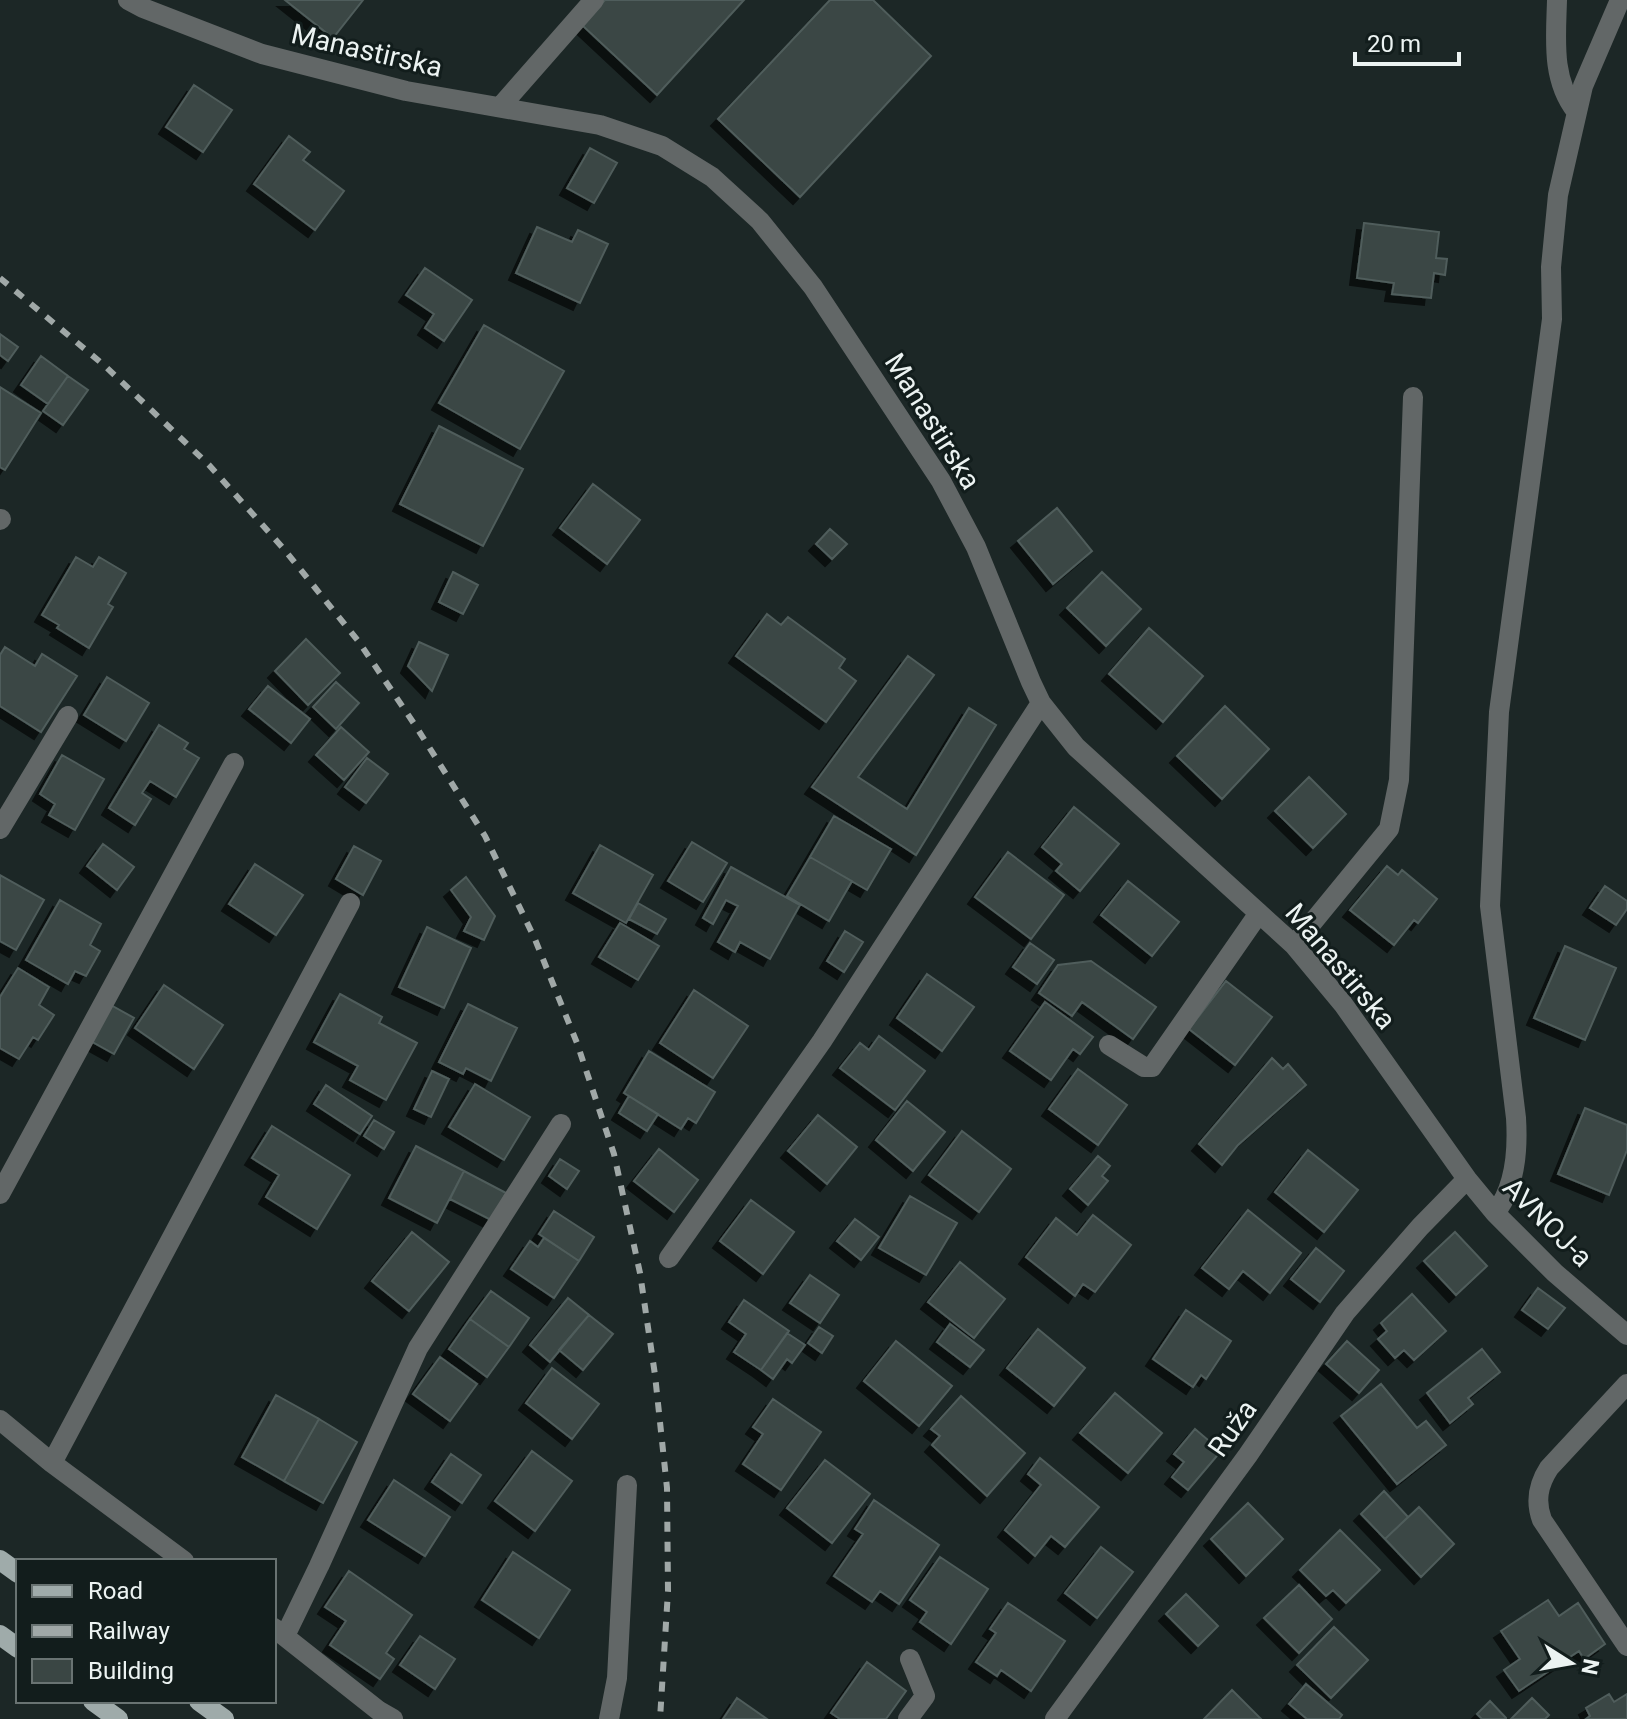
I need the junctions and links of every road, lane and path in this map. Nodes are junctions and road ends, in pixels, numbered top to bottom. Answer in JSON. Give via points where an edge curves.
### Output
{"nodes":[{"id":1,"x":128,"y":0,"type":"edge"},
{"id":2,"x":594,"y":0,"type":"edge"},
{"id":3,"x":1557,"y":0,"type":"edge"},
{"id":4,"x":1620,"y":0,"type":"edge"},
{"id":5,"x":500,"y":107,"type":"junction"},
{"id":6,"x":1576,"y":111,"type":"junction"},
{"id":7,"x":1413,"y":397,"type":"dead end"},
{"id":8,"x":1041,"y":703,"type":"junction"},
{"id":9,"x":68,"y":716,"type":"dead end"},
{"id":10,"x":234,"y":763,"type":"dead end"},
{"id":11,"x":0,"y":829,"type":"edge"},
{"id":12,"x":350,"y":903,"type":"dead end"},
{"id":13,"x":1259,"y":913,"type":"junction"},
{"id":14,"x":1294,"y":945,"type":"junction"},
{"id":15,"x":1109,"y":1045,"type":"dead end"},
{"id":16,"x":561,"y":1124,"type":"dead end"},
{"id":17,"x":1467,"y":1179,"type":"junction"},
{"id":18,"x":0,"y":1194,"type":"edge"},
{"id":19,"x":1495,"y":1213,"type":"junction"},
{"id":20,"x":669,"y":1258,"type":"dead end"},
{"id":21,"x":1627,"y":1335,"type":"edge"},
{"id":22,"x":1627,"y":1384,"type":"edge"},
{"id":23,"x":0,"y":1420,"type":"edge"},
{"id":24,"x":52,"y":1463,"type":"junction"},
{"id":25,"x":627,"y":1485,"type":"dead end"},
{"id":26,"x":181,"y":1559,"type":"edge"},
{"id":27,"x":279,"y":1632,"type":"edge"},
{"id":28,"x":1627,"y":1646,"type":"edge"},
{"id":29,"x":910,"y":1659,"type":"dead end"},
{"id":30,"x":96,"y":1703,"type":"edge"},
{"id":31,"x":202,"y":1703,"type":"edge"},
{"id":32,"x":118,"y":1719,"type":"edge"},
{"id":33,"x":224,"y":1719,"type":"edge"},
{"id":34,"x":393,"y":1719,"type":"edge"},
{"id":35,"x":609,"y":1719,"type":"edge"},
{"id":36,"x":908,"y":1719,"type":"edge"},
{"id":37,"x":1055,"y":1719,"type":"edge"}],
"edges":[{"from":1,"to":5,"type":"street","name":"Manastirska","via":[[262,54],[406,91]]},
{"from":2,"to":5,"type":"street"},
{"from":3,"to":6,"type":"street","via":[[1559,79]]},
{"from":4,"to":6,"type":"street"},
{"from":5,"to":8,"type":"street","name":"Manastirska","via":[[600,125],[662,146],[712,177],[760,221],[813,287],[941,481],[976,547]]},
{"from":6,"to":19,"type":"street","via":[[1558,195],[1552,319],[1499,712],[1490,906],[1517,1143],[1510,1185]]},
{"from":7,"to":14,"type":"street","via":[[1399,780],[1389,829]]},
{"from":8,"to":13,"type":"street","name":"Manastirska","via":[[1076,747]]},
{"from":8,"to":20,"type":"street","via":[[822,1041]]},
{"from":9,"to":11,"type":"street"},
{"from":10,"to":18,"type":"street"},
{"from":12,"to":24,"type":"street"},
{"from":13,"to":14,"type":"street","name":"Manastirska"},
{"from":13,"to":15,"type":"street","via":[[1152,1067]]},
{"from":14,"to":17,"type":"street","name":"Manastirska","via":[[1343,1004]]},
{"from":16,"to":27,"type":"street","via":[[418,1348],[319,1566]]},
{"from":17,"to":19,"type":"street","name":"AVNOJ-a"},
{"from":17,"to":37,"type":"street","name":"Ruža","via":[[1345,1313]]},
{"from":19,"to":21,"type":"street","name":"AVNOJ-a"},
{"from":22,"to":28,"type":"street","via":[[1549,1468],[1538,1491],[1542,1520]]},
{"from":23,"to":24,"type":"street"},
{"from":24,"to":26,"type":"street"},
{"from":25,"to":35,"type":"street","via":[[617,1678]]},
{"from":27,"to":34,"type":"street"},
{"from":29,"to":36,"type":"street","via":[[925,1696]]},
{"from":30,"to":32,"type":"main road"},
{"from":31,"to":33,"type":"main road"}]}
